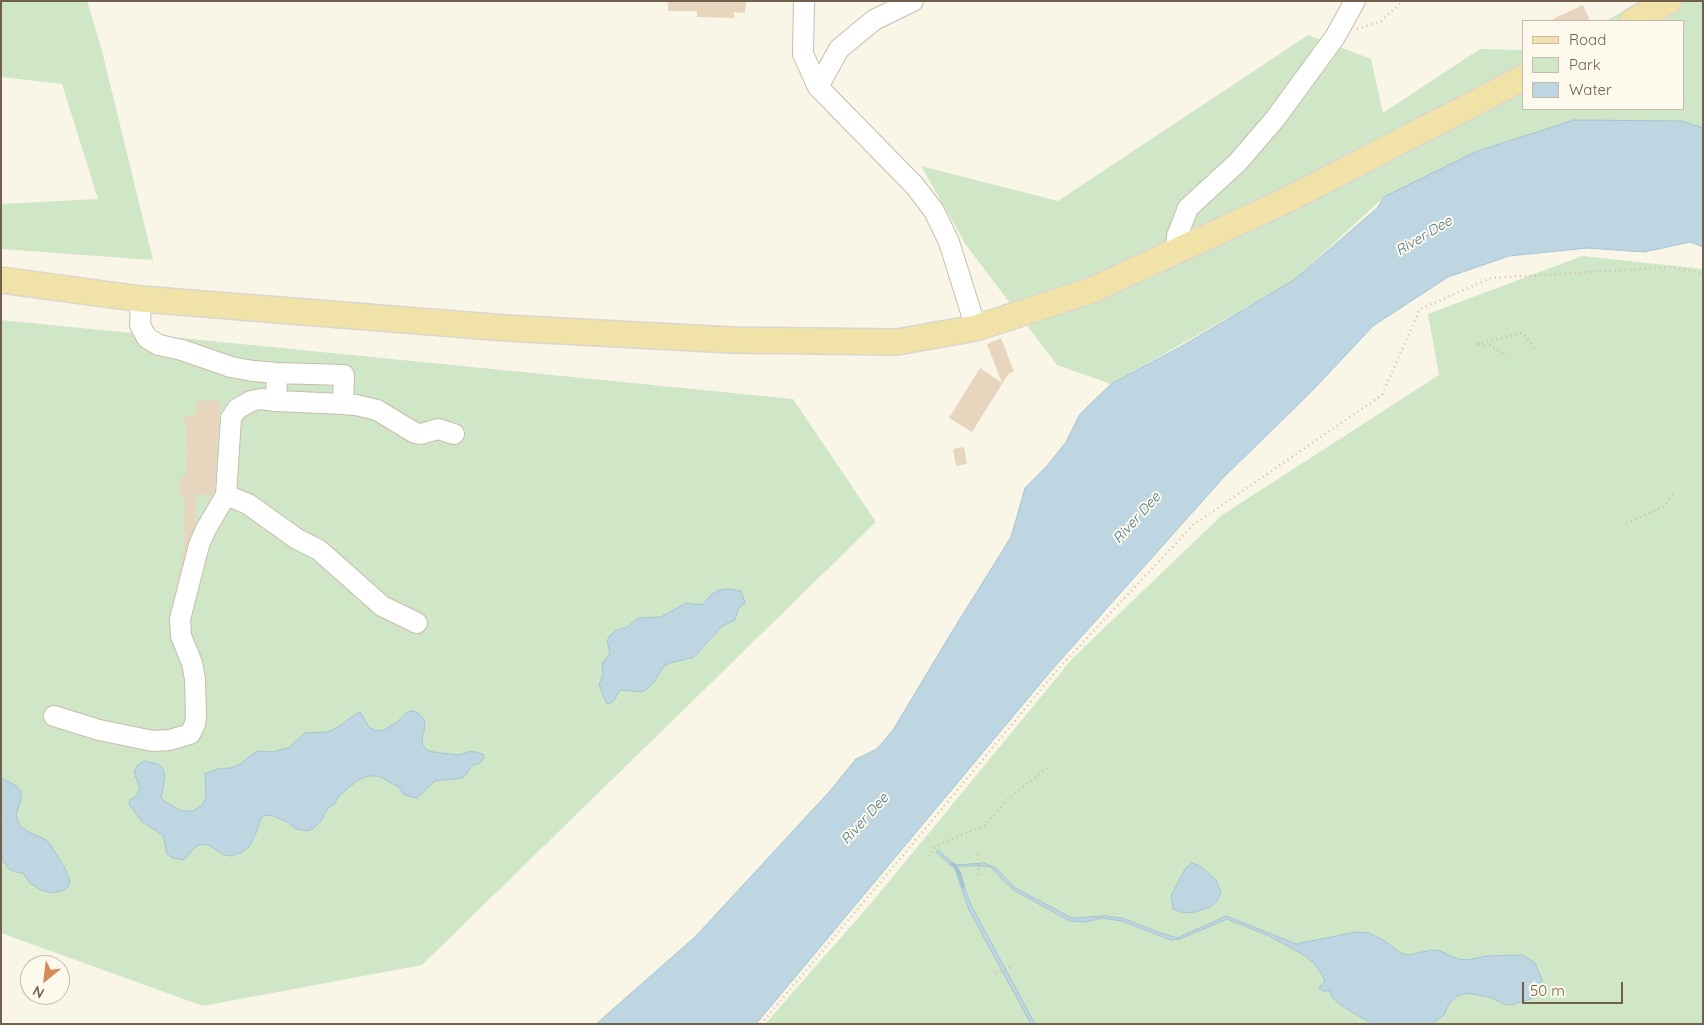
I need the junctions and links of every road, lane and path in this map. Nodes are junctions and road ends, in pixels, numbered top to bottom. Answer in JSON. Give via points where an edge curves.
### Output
{"nodes":[{"id":1,"x":804,"y":1,"type":"edge"},
{"id":2,"x":913,"y":1,"type":"edge"},
{"id":3,"x":1355,"y":1,"type":"edge"},
{"id":4,"x":1403,"y":1,"type":"edge"},
{"id":5,"x":1669,"y":1,"type":"edge"},
{"id":6,"x":1635,"y":20,"type":"edge"},
{"id":7,"x":1335,"y":37,"type":"junction"},
{"id":8,"x":1522,"y":79,"type":"edge"},
{"id":9,"x":818,"y":87,"type":"junction"},
{"id":10,"x":1178,"y":250,"type":"junction"},
{"id":11,"x":1703,"y":274,"type":"edge"},
{"id":12,"x":1,"y":280,"type":"edge"},
{"id":13,"x":141,"y":299,"type":"junction"},
{"id":14,"x":976,"y":328,"type":"junction"},
{"id":15,"x":1534,"y":348,"type":"dead end"},
{"id":16,"x":1507,"y":356,"type":"dead end"},
{"id":17,"x":277,"y":374,"type":"junction"},
{"id":18,"x":276,"y":401,"type":"junction"},
{"id":19,"x":343,"y":404,"type":"junction"},
{"id":20,"x":454,"y":434,"type":"dead end"},
{"id":21,"x":1673,"y":494,"type":"dead end"},
{"id":22,"x":226,"y":495,"type":"junction"},
{"id":23,"x":1626,"y":523,"type":"dead end"},
{"id":24,"x":417,"y":623,"type":"dead end"},
{"id":25,"x":54,"y":716,"type":"dead end"},
{"id":26,"x":1050,"y":766,"type":"dead end"},
{"id":27,"x":978,"y":854,"type":"dead end"},
{"id":28,"x":928,"y":856,"type":"dead end"},
{"id":29,"x":979,"y":877,"type":"dead end"},
{"id":30,"x":1011,"y":967,"type":"dead end"},
{"id":31,"x":995,"y":973,"type":"dead end"},
{"id":32,"x":761,"y":1024,"type":"edge"}],
"edges":[{"from":1,"to":9,"type":"street","via":[[803,54]]},
{"from":2,"to":9,"type":"street","via":[[874,20],[839,49]]},
{"from":3,"to":7,"type":"street"},
{"from":4,"to":7,"type":"path","via":[[1381,21]]},
{"from":5,"to":6,"type":"main road"},
{"from":7,"to":10,"type":"street","via":[[1276,119],[1238,162],[1188,208],[1178,236]]},
{"from":8,"to":10,"type":"main road","via":[[1291,198]]},
{"from":9,"to":14,"type":"street","via":[[915,186],[934,212],[949,242]]},
{"from":10,"to":14,"type":"main road","via":[[1092,290]]},
{"from":11,"to":32,"type":"path","via":[[1676,267],[1491,278],[1420,309],[1382,395],[1193,525],[1057,670]]},
{"from":12,"to":13,"type":"main road"},
{"from":13,"to":14,"type":"main road","via":[[506,328],[731,340],[897,342]]},
{"from":13,"to":17,"type":"street","via":[[140,325],[147,338],[159,345],[231,367]]},
{"from":15,"to":16,"type":"path","via":[[1523,333],[1476,344],[1489,345]]},
{"from":17,"to":18,"type":"street"},
{"from":17,"to":19,"type":"street","via":[[344,375]]},
{"from":18,"to":19,"type":"street"},
{"from":18,"to":22,"type":"street","via":[[251,401],[237,409],[231,418]]},
{"from":19,"to":20,"type":"street","via":[[377,410],[415,433],[438,429]]},
{"from":21,"to":23,"type":"path","via":[[1663,507]]},
{"from":22,"to":24,"type":"street","via":[[248,504],[319,550],[377,602]]},
{"from":22,"to":25,"type":"street","via":[[199,545],[180,619],[181,636],[195,679],[196,716],[190,734],[153,741],[99,730]]},
{"from":26,"to":28,"type":"path","via":[[1005,802],[986,824],[944,842]]},
{"from":27,"to":29,"type":"path"},
{"from":30,"to":31,"type":"path"}]}
